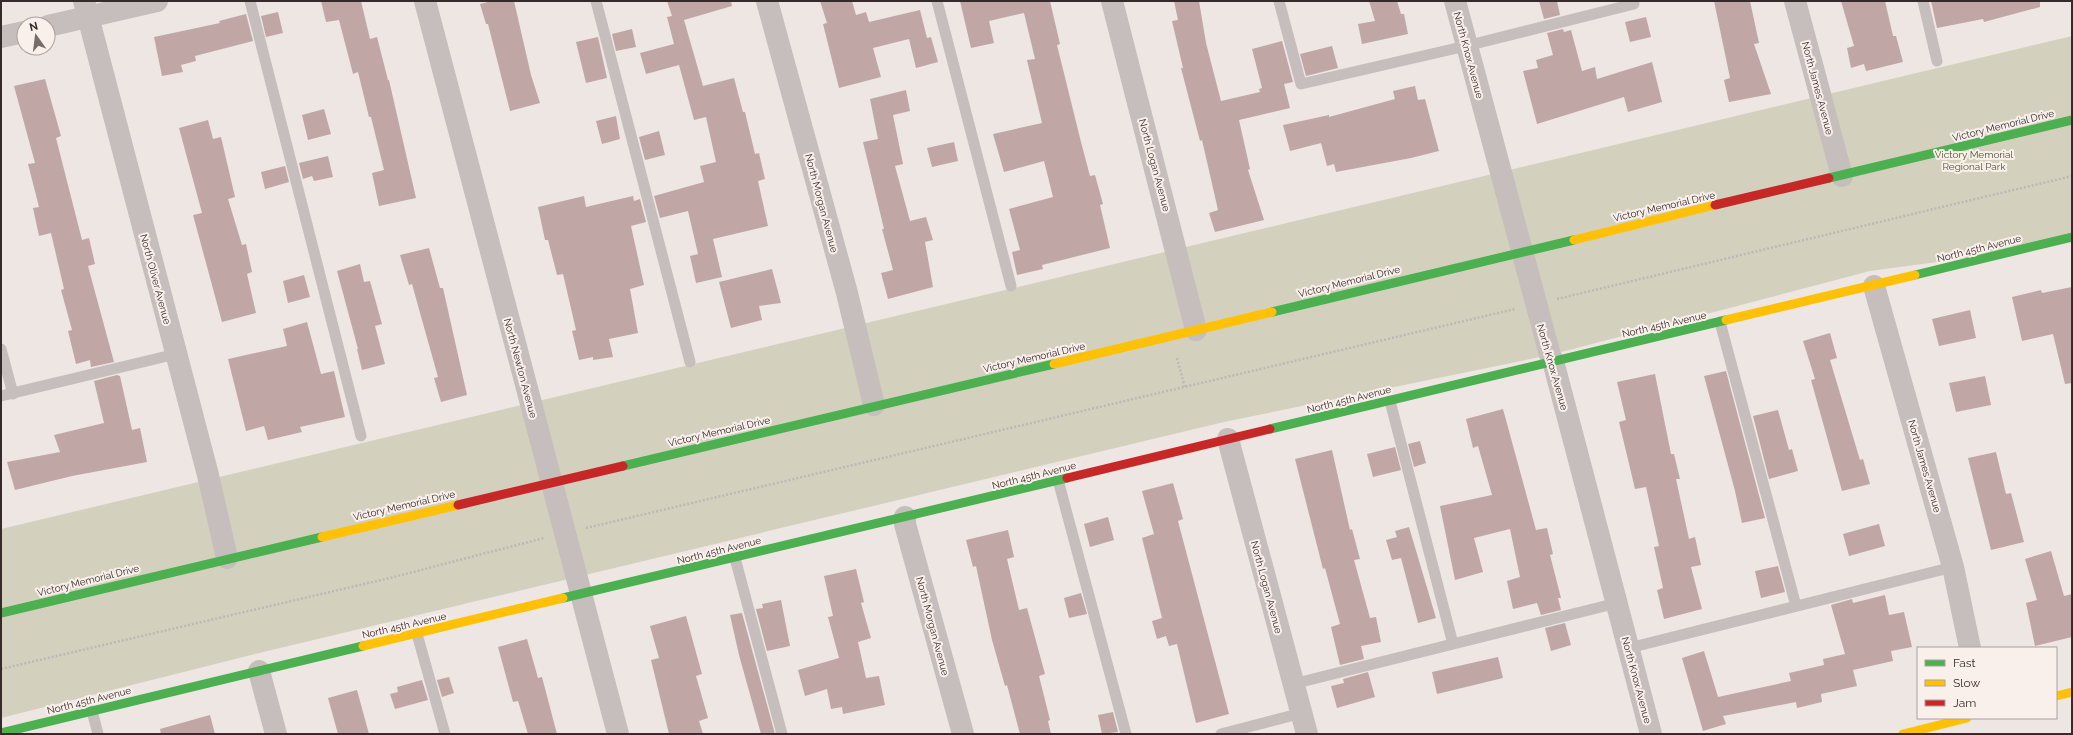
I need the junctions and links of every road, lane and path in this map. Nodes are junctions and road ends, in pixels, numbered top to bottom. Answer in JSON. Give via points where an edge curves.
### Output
{"nodes":[{"id":1,"x":156,"y":1,"type":"edge"},
{"id":2,"x":250,"y":1,"type":"edge"},
{"id":3,"x":425,"y":1,"type":"edge"},
{"id":4,"x":596,"y":1,"type":"edge"},
{"id":5,"x":767,"y":1,"type":"edge"},
{"id":6,"x":937,"y":1,"type":"edge"},
{"id":7,"x":1112,"y":1,"type":"edge"},
{"id":8,"x":1279,"y":1,"type":"edge"},
{"id":9,"x":1455,"y":1,"type":"edge"},
{"id":10,"x":1633,"y":1,"type":"edge"},
{"id":11,"x":1795,"y":1,"type":"edge"},
{"id":12,"x":1923,"y":1,"type":"edge"},
{"id":13,"x":86,"y":9,"type":"edge"},
{"id":14,"x":56,"y":22,"type":"edge"},
{"id":15,"x":16,"y":34,"type":"edge"},
{"id":16,"x":1,"y":38,"type":"edge"},
{"id":17,"x":1466,"y":46,"type":"junction"},
{"id":18,"x":1937,"y":60,"type":"dead end"},
{"id":19,"x":2072,"y":120,"type":"edge"},
{"id":20,"x":1842,"y":176,"type":"junction"},
{"id":21,"x":2072,"y":176,"type":"edge"},
{"id":22,"x":2072,"y":237,"type":"edge"},
{"id":23,"x":1520,"y":252,"type":"junction"},
{"id":24,"x":1011,"y":286,"type":"dead end"},
{"id":25,"x":1874,"y":286,"type":"junction"},
{"id":26,"x":1559,"y":299,"type":"dead end"},
{"id":27,"x":1510,"y":310,"type":"dead end"},
{"id":28,"x":1720,"y":322,"type":"junction"},
{"id":29,"x":1196,"y":330,"type":"junction"},
{"id":30,"x":1171,"y":336,"type":"junction"},
{"id":31,"x":1,"y":350,"type":"edge"},
{"id":32,"x":176,"y":354,"type":"junction"},
{"id":33,"x":690,"y":362,"type":"dead end"},
{"id":34,"x":1553,"y":362,"type":"junction"},
{"id":35,"x":1185,"y":388,"type":"junction"},
{"id":36,"x":13,"y":394,"type":"junction"},
{"id":37,"x":1,"y":396,"type":"edge"},
{"id":38,"x":1390,"y":401,"type":"junction"},
{"id":39,"x":874,"y":405,"type":"junction"},
{"id":40,"x":361,"y":436,"type":"dead end"},
{"id":41,"x":1228,"y":439,"type":"junction"},
{"id":42,"x":1058,"y":480,"type":"junction"},
{"id":43,"x":550,"y":482,"type":"junction"},
{"id":44,"x":905,"y":517,"type":"junction"},
{"id":45,"x":589,"y":527,"type":"dead end"},
{"id":46,"x":539,"y":540,"type":"dead end"},
{"id":47,"x":226,"y":558,"type":"junction"},
{"id":48,"x":735,"y":558,"type":"junction"},
{"id":49,"x":1953,"y":567,"type":"junction"},
{"id":50,"x":581,"y":595,"type":"junction"},
{"id":51,"x":1617,"y":603,"type":"junction"},
{"id":52,"x":1796,"y":606,"type":"junction"},
{"id":53,"x":1,"y":613,"type":"edge"},
{"id":54,"x":417,"y":634,"type":"junction"},
{"id":55,"x":1452,"y":644,"type":"junction"},
{"id":56,"x":1970,"y":647,"type":"edge"},
{"id":57,"x":1628,"y":648,"type":"junction"},
{"id":58,"x":1,"y":669,"type":"edge"},
{"id":59,"x":259,"y":671,"type":"junction"},
{"id":60,"x":1293,"y":684,"type":"junction"},
{"id":61,"x":2072,"y":692,"type":"edge"},
{"id":62,"x":2057,"y":696,"type":"edge"},
{"id":63,"x":92,"y":711,"type":"junction"},
{"id":64,"x":1302,"y":713,"type":"junction"},
{"id":65,"x":1965,"y":719,"type":"edge"},
{"id":66,"x":1946,"y":729,"type":"edge"},
{"id":67,"x":1,"y":733,"type":"edge"},
{"id":68,"x":98,"y":734,"type":"edge"},
{"id":69,"x":276,"y":734,"type":"edge"},
{"id":70,"x":445,"y":734,"type":"edge"},
{"id":71,"x":618,"y":734,"type":"edge"},
{"id":72,"x":782,"y":734,"type":"edge"},
{"id":73,"x":963,"y":734,"type":"edge"},
{"id":74,"x":1126,"y":734,"type":"edge"},
{"id":75,"x":1221,"y":734,"type":"edge"},
{"id":76,"x":1307,"y":734,"type":"edge"},
{"id":77,"x":1651,"y":734,"type":"edge"},
{"id":78,"x":1903,"y":734,"type":"edge"}],
"edges":[{"from":1,"to":13,"type":"street"},
{"from":2,"to":40,"type":"lane"},
{"from":3,"to":43,"type":"street","name":"North Newton Avenue"},
{"from":4,"to":33,"type":"lane"},
{"from":5,"to":39,"type":"street","name":"North Morgan Avenue","via":[[847,293]]},
{"from":6,"to":24,"type":"lane"},
{"from":7,"to":29,"type":"street","name":"North Logan Avenue"},
{"from":8,"to":17,"type":"lane","via":[[1301,84]]},
{"from":9,"to":17,"type":"street","name":"North Knox Avenue"},
{"from":10,"to":17,"type":"lane","via":[[1634,4]]},
{"from":11,"to":20,"type":"street","name":"North James Avenue"},
{"from":12,"to":18,"type":"lane"},
{"from":13,"to":14,"type":"street"},
{"from":13,"to":32,"type":"street","name":"North Oliver Avenue"},
{"from":15,"to":16,"type":"street"},
{"from":17,"to":23,"type":"street","name":"North Knox Avenue"},
{"from":19,"to":20,"type":"street","name":"Victory Memorial Drive"},
{"from":20,"to":23,"type":"street","name":"Victory Memorial Drive"},
{"from":21,"to":26,"type":"path"},
{"from":22,"to":25,"type":"street","name":"North 45th Avenue"},
{"from":23,"to":29,"type":"street","name":"Victory Memorial Drive"},
{"from":23,"to":34,"type":"street","name":"North Knox Avenue"},
{"from":25,"to":28,"type":"street","name":"North 45th Avenue"},
{"from":25,"to":49,"type":"street","name":"North James Avenue"},
{"from":27,"to":35,"type":"path"},
{"from":28,"to":34,"type":"street","name":"North 45th Avenue"},
{"from":28,"to":52,"type":"lane"},
{"from":29,"to":30,"type":"street","name":"Victory Memorial Drive"},
{"from":30,"to":35,"type":"path"},
{"from":30,"to":39,"type":"street","name":"Victory Memorial Drive"},
{"from":31,"to":36,"type":"lane"},
{"from":32,"to":36,"type":"lane"},
{"from":32,"to":47,"type":"street","name":"North Oliver Avenue","via":[[208,475]]},
{"from":34,"to":38,"type":"street","name":"North 45th Avenue"},
{"from":34,"to":51,"type":"street","name":"North Knox Avenue"},
{"from":35,"to":45,"type":"path"},
{"from":36,"to":37,"type":"lane"},
{"from":38,"to":41,"type":"street","name":"North 45th Avenue"},
{"from":38,"to":55,"type":"lane"},
{"from":39,"to":43,"type":"street","name":"Victory Memorial Drive"},
{"from":41,"to":42,"type":"street","name":"North 45th Avenue"},
{"from":41,"to":60,"type":"street","name":"North Logan Avenue"},
{"from":42,"to":44,"type":"street","name":"North 45th Avenue"},
{"from":42,"to":74,"type":"lane"},
{"from":43,"to":47,"type":"street","name":"Victory Memorial Drive"},
{"from":43,"to":50,"type":"street","name":"North Newton Avenue"},
{"from":44,"to":48,"type":"street","name":"North 45th Avenue"},
{"from":44,"to":73,"type":"street","name":"North Morgan Avenue"},
{"from":46,"to":58,"type":"path","via":[[394,577]]},
{"from":47,"to":53,"type":"street","name":"Victory Memorial Drive"},
{"from":48,"to":50,"type":"street","name":"North 45th Avenue"},
{"from":48,"to":72,"type":"lane"},
{"from":49,"to":52,"type":"lane"},
{"from":49,"to":56,"type":"street","name":"North James Avenue"},
{"from":50,"to":54,"type":"street","name":"North 45th Avenue"},
{"from":50,"to":71,"type":"street","name":"North Newton Avenue"},
{"from":51,"to":55,"type":"lane"},
{"from":51,"to":57,"type":"street","name":"North Knox Avenue"},
{"from":52,"to":57,"type":"lane"},
{"from":54,"to":59,"type":"street","name":"North 45th Avenue"},
{"from":54,"to":70,"type":"lane"},
{"from":55,"to":60,"type":"lane"},
{"from":57,"to":77,"type":"street","name":"North Knox Avenue"},
{"from":59,"to":63,"type":"street","name":"North 45th Avenue"},
{"from":59,"to":69,"type":"street"},
{"from":60,"to":64,"type":"street","name":"North Logan Avenue"},
{"from":61,"to":62,"type":"street"},
{"from":63,"to":67,"type":"street","name":"North 45th Avenue"},
{"from":63,"to":68,"type":"lane"},
{"from":64,"to":75,"type":"lane"},
{"from":64,"to":76,"type":"street","name":"North Logan Avenue"},
{"from":65,"to":66,"type":"street"},
{"from":66,"to":78,"type":"street"}]}
